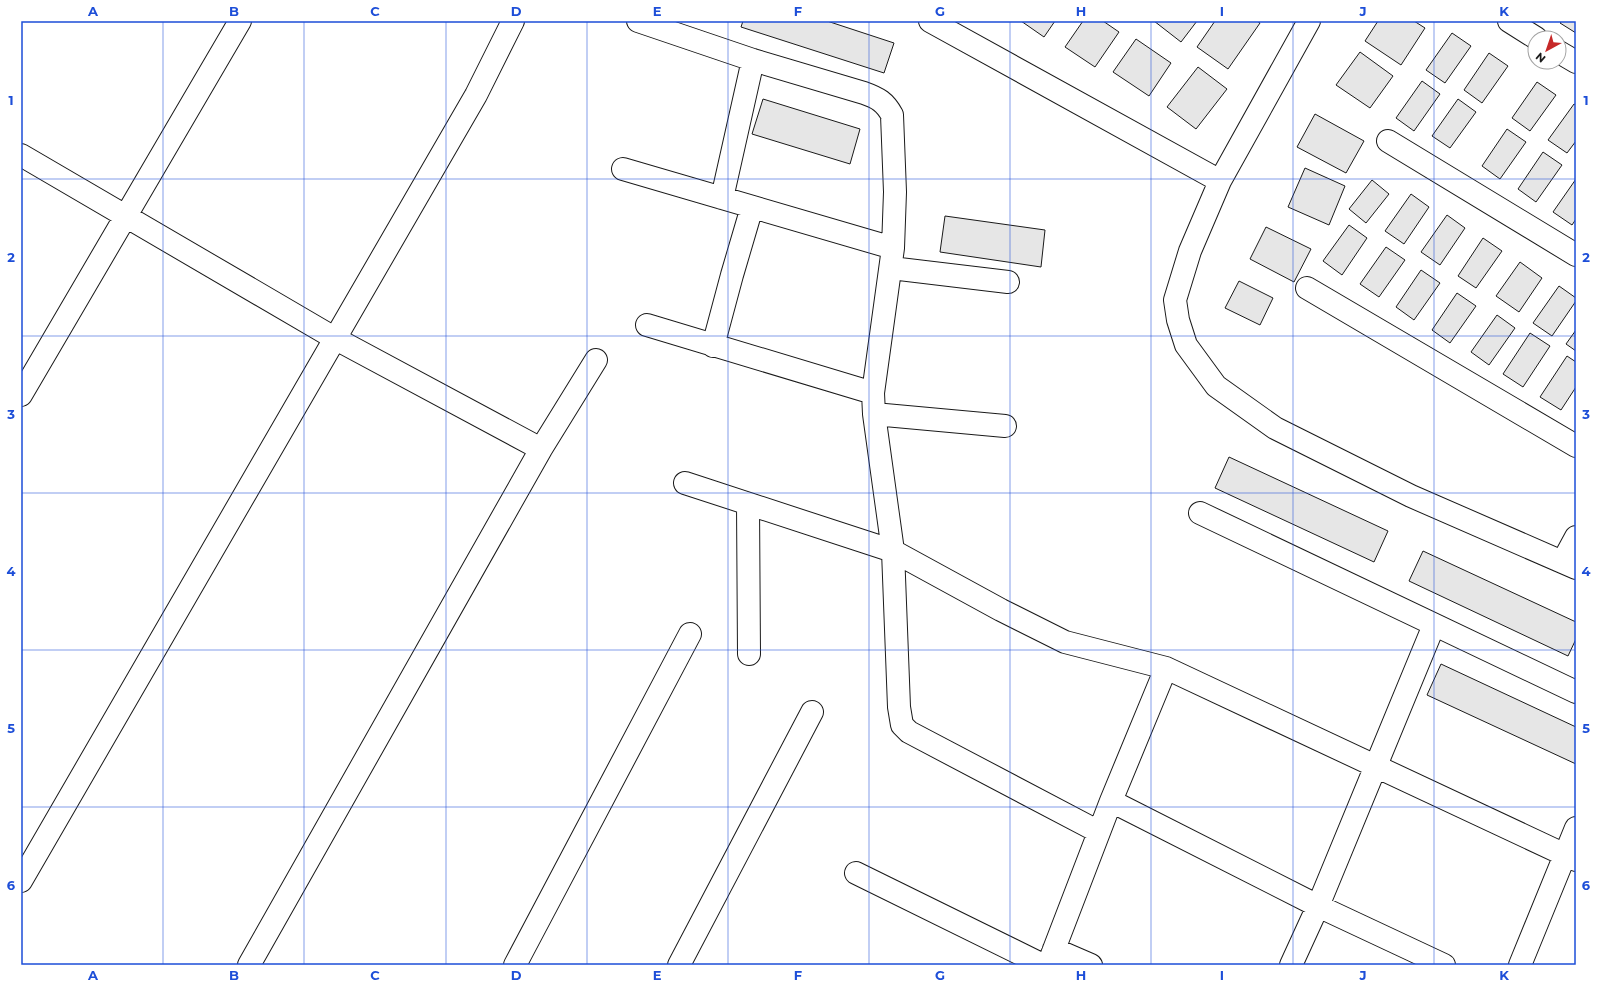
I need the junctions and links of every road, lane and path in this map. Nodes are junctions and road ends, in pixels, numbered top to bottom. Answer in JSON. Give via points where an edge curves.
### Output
{"nodes":[{"id":1,"x":240,"y":21,"type":"edge"},
{"id":2,"x":512,"y":21,"type":"edge"},
{"id":3,"x":638,"y":21,"type":"edge"},
{"id":4,"x":930,"y":21,"type":"edge"},
{"id":5,"x":1309,"y":21,"type":"edge"},
{"id":6,"x":1508,"y":21,"type":"edge"},
{"id":7,"x":1527,"y":33,"type":"edge"},
{"id":8,"x":1567,"y":57,"type":"edge"},
{"id":9,"x":753,"y":60,"type":"junction"},
{"id":10,"x":1576,"y":62,"type":"edge"},
{"id":11,"x":1388,"y":141,"type":"dead end"},
{"id":12,"x":21,"y":155,"type":"edge"},
{"id":13,"x":623,"y":169,"type":"dead end"},
{"id":14,"x":1220,"y":181,"type":"junction"},
{"id":15,"x":722,"y":198,"type":"junction"},
{"id":16,"x":752,"y":207,"type":"junction"},
{"id":17,"x":125,"y":216,"type":"junction"},
{"id":18,"x":1576,"y":254,"type":"edge"},
{"id":19,"x":892,"y":258,"type":"junction"},
{"id":20,"x":1008,"y":282,"type":"dead end"},
{"id":21,"x":1307,"y":288,"type":"dead end"},
{"id":22,"x":648,"y":325,"type":"dead end"},
{"id":23,"x":336,"y":339,"type":"junction"},
{"id":24,"x":713,"y":346,"type":"junction"},
{"id":25,"x":596,"y":360,"type":"dead end"},
{"id":26,"x":21,"y":395,"type":"edge"},
{"id":27,"x":873,"y":404,"type":"junction"},
{"id":28,"x":1005,"y":426,"type":"dead end"},
{"id":29,"x":1576,"y":446,"type":"edge"},
{"id":30,"x":542,"y":449,"type":"junction"},
{"id":31,"x":685,"y":483,"type":"dead end"},
{"id":32,"x":748,"y":504,"type":"junction"},
{"id":33,"x":1200,"y":513,"type":"dead end"},
{"id":34,"x":1576,"y":537,"type":"edge"},
{"id":35,"x":892,"y":551,"type":"junction"},
{"id":36,"x":1569,"y":564,"type":"edge"},
{"id":37,"x":1434,"y":625,"type":"junction"},
{"id":38,"x":690,"y":634,"type":"dead end"},
{"id":39,"x":749,"y":654,"type":"dead end"},
{"id":40,"x":1166,"y":668,"type":"junction"},
{"id":41,"x":1576,"y":692,"type":"edge"},
{"id":42,"x":812,"y":712,"type":"dead end"},
{"id":43,"x":1376,"y":765,"type":"junction"},
{"id":44,"x":1111,"y":801,"type":"junction"},
{"id":45,"x":1576,"y":828,"type":"edge"},
{"id":46,"x":1099,"y":832,"type":"junction"},
{"id":47,"x":1571,"y":857,"type":"edge"},
{"id":48,"x":856,"y":873,"type":"dead end"},
{"id":49,"x":21,"y":881,"type":"edge"},
{"id":50,"x":1318,"y":906,"type":"junction"},
{"id":51,"x":1048,"y":960,"type":"edge"},
{"id":52,"x":248,"y":965,"type":"edge"},
{"id":53,"x":515,"y":965,"type":"edge"},
{"id":54,"x":679,"y":965,"type":"edge"},
{"id":55,"x":1091,"y":965,"type":"edge"},
{"id":56,"x":1291,"y":965,"type":"edge"},
{"id":57,"x":1444,"y":965,"type":"edge"},
{"id":58,"x":1520,"y":965,"type":"edge"}],
"edges":[{"from":1,"to":17,"type":"street"},
{"from":2,"to":23,"type":"street","via":[[476,95]]},
{"from":3,"to":9,"type":"street"},
{"from":4,"to":14,"type":"street"},
{"from":5,"to":14,"type":"street"},
{"from":6,"to":7,"type":"street"},
{"from":8,"to":10,"type":"street"},
{"from":9,"to":15,"type":"street"},
{"from":9,"to":19,"type":"street","via":[[879,98],[887,105],[892,115],[895,192]]},
{"from":11,"to":18,"type":"street"},
{"from":12,"to":17,"type":"street"},
{"from":13,"to":15,"type":"street"},
{"from":14,"to":36,"type":"street","via":[[1190,251],[1175,300],[1186,345],[1216,386],[1275,428],[1412,496]]},
{"from":15,"to":16,"type":"street"},
{"from":16,"to":19,"type":"street"},
{"from":16,"to":24,"type":"street"},
{"from":17,"to":23,"type":"street"},
{"from":17,"to":26,"type":"street"},
{"from":19,"to":20,"type":"street"},
{"from":19,"to":27,"type":"street"},
{"from":21,"to":29,"type":"street"},
{"from":22,"to":24,"type":"street"},
{"from":23,"to":30,"type":"street"},
{"from":23,"to":49,"type":"street"},
{"from":24,"to":27,"type":"street"},
{"from":25,"to":30,"type":"street"},
{"from":27,"to":28,"type":"street"},
{"from":27,"to":35,"type":"street"},
{"from":30,"to":52,"type":"street"},
{"from":31,"to":32,"type":"street"},
{"from":32,"to":35,"type":"street"},
{"from":32,"to":39,"type":"street"},
{"from":33,"to":37,"type":"street"},
{"from":34,"to":36,"type":"street"},
{"from":35,"to":40,"type":"street","via":[[1065,642]]},
{"from":35,"to":46,"type":"street","via":[[902,725],[909,732]]},
{"from":37,"to":41,"type":"street"},
{"from":37,"to":43,"type":"street"},
{"from":38,"to":53,"type":"street"},
{"from":40,"to":43,"type":"street"},
{"from":40,"to":44,"type":"street"},
{"from":42,"to":54,"type":"street"},
{"from":43,"to":47,"type":"street"},
{"from":43,"to":50,"type":"street"},
{"from":44,"to":46,"type":"street"},
{"from":44,"to":50,"type":"street"},
{"from":45,"to":47,"type":"street"},
{"from":46,"to":51,"type":"street"},
{"from":47,"to":58,"type":"street"},
{"from":48,"to":51,"type":"street"},
{"from":50,"to":56,"type":"street"},
{"from":50,"to":57,"type":"street"},
{"from":51,"to":55,"type":"street"}]}
